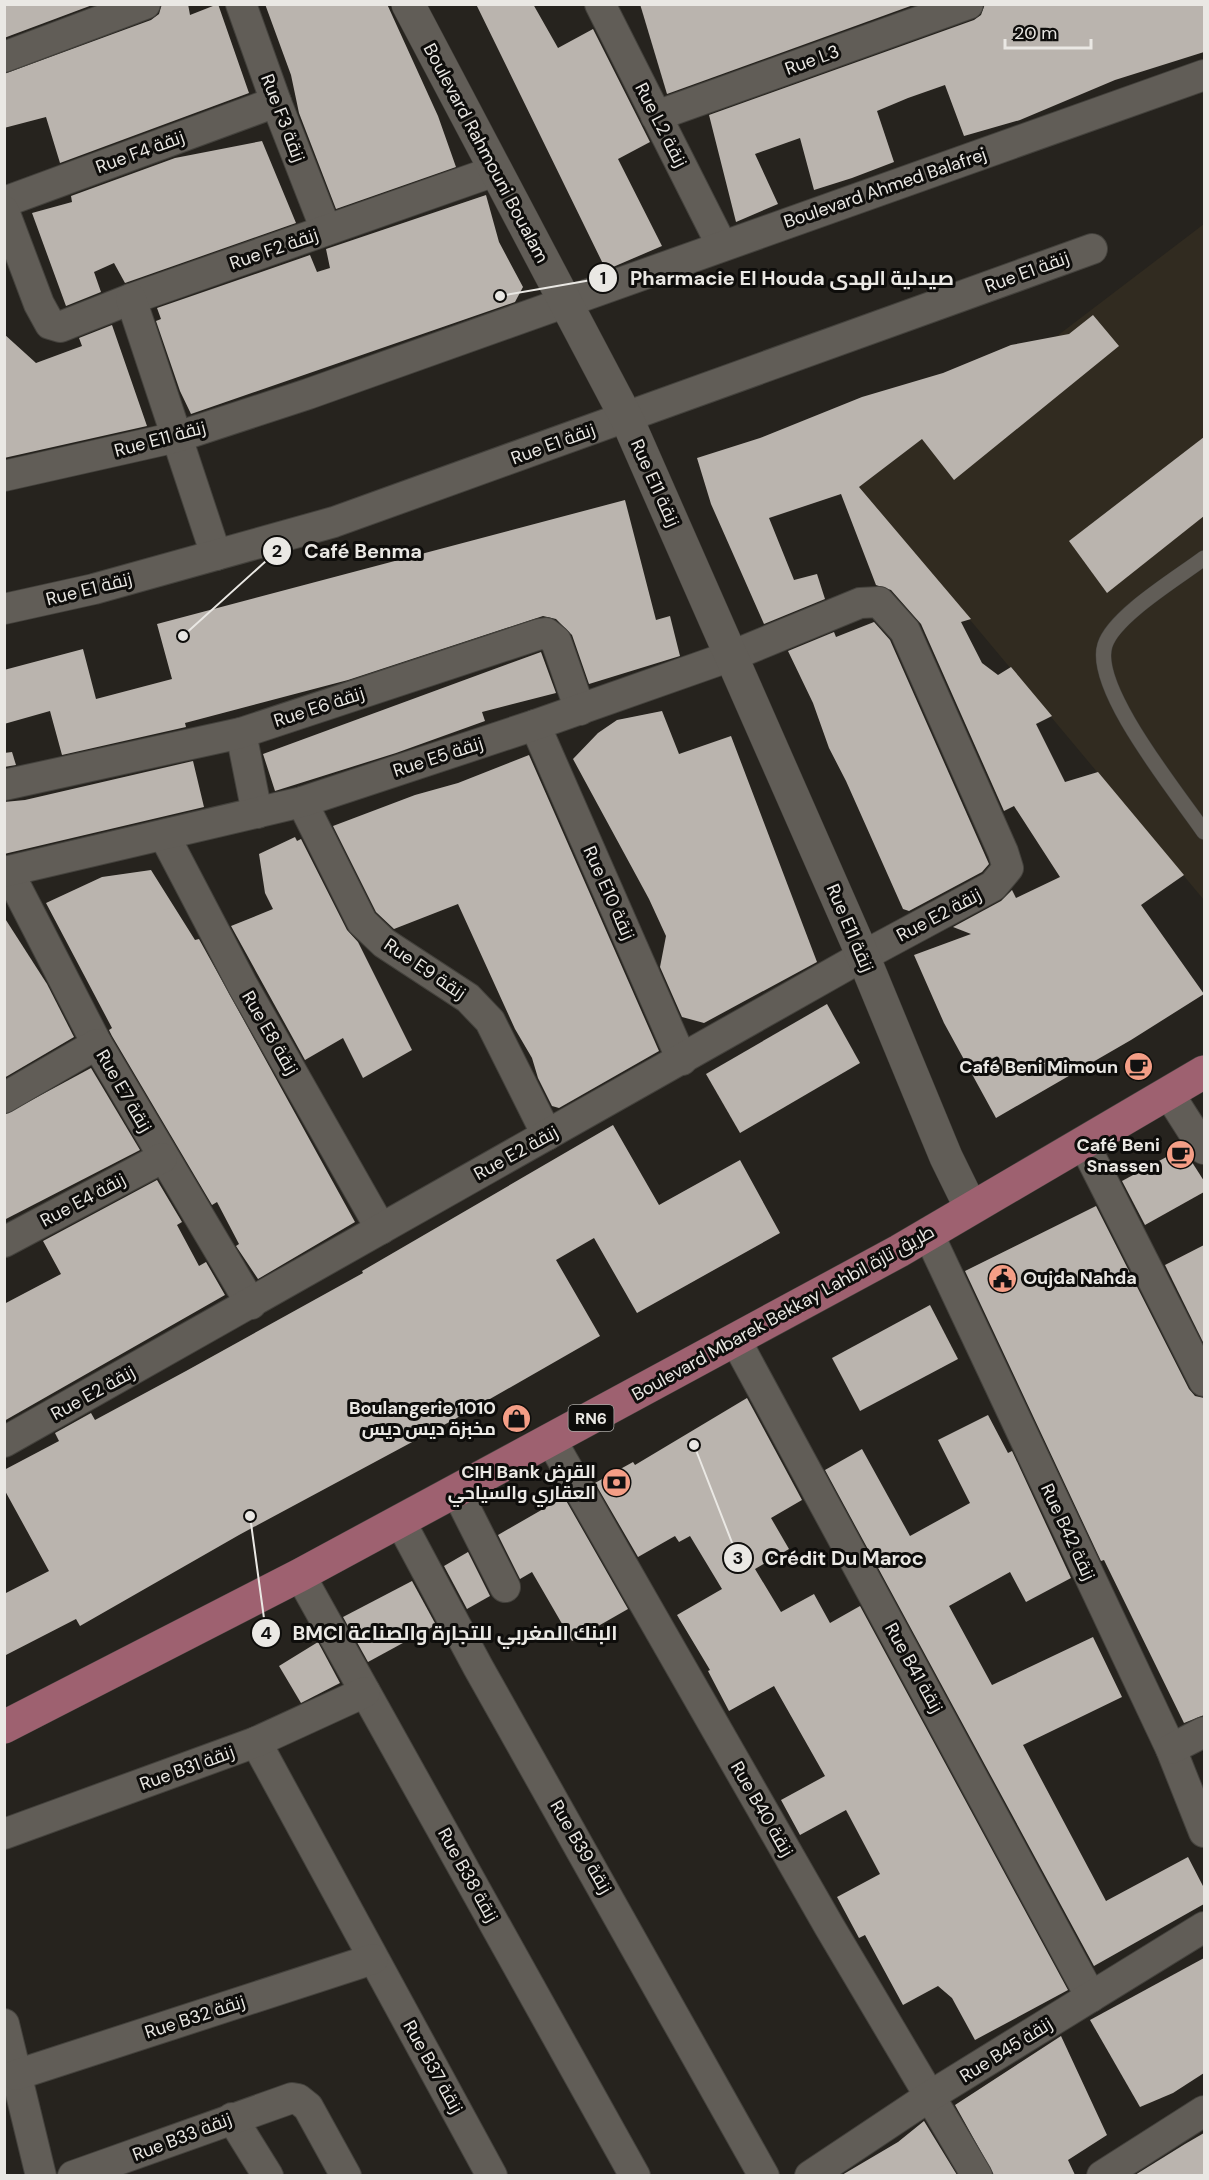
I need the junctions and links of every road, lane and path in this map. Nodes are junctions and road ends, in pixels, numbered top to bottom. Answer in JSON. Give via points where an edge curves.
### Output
{"nodes":[{"id":1,"x":145,"y":4,"type":"edge"},
{"id":2,"x":242,"y":4,"type":"edge"},
{"id":3,"x":408,"y":4,"type":"edge"},
{"id":4,"x":600,"y":4,"type":"edge"},
{"id":5,"x":968,"y":4,"type":"edge"},
{"id":6,"x":4,"y":57,"type":"edge"},
{"id":7,"x":1204,"y":75,"type":"edge"},
{"id":8,"x":276,"y":102,"type":"junction"},
{"id":9,"x":656,"y":116,"type":"junction"},
{"id":10,"x":495,"y":171,"type":"junction"},
{"id":11,"x":4,"y":202,"type":"edge"},
{"id":12,"x":4,"y":211,"type":"edge"},
{"id":13,"x":326,"y":230,"type":"junction"},
{"id":14,"x":722,"y":246,"type":"junction"},
{"id":15,"x":1092,"y":249,"type":"dead end"},
{"id":16,"x":131,"y":299,"type":"junction"},
{"id":17,"x":565,"y":302,"type":"junction"},
{"id":18,"x":626,"y":417,"type":"junction"},
{"id":19,"x":177,"y":437,"type":"junction"},
{"id":20,"x":4,"y":476,"type":"edge"},
{"id":21,"x":216,"y":555,"type":"junction"},
{"id":22,"x":1204,"y":558,"type":"edge"},
{"id":23,"x":4,"y":609,"type":"edge"},
{"id":24,"x":731,"y":656,"type":"junction"},
{"id":25,"x":580,"y":710,"type":"junction"},
{"id":26,"x":535,"y":725,"type":"junction"},
{"id":27,"x":241,"y":733,"type":"junction"},
{"id":28,"x":4,"y":785,"type":"edge"},
{"id":29,"x":302,"y":802,"type":"junction"},
{"id":30,"x":257,"y":813,"type":"junction"},
{"id":31,"x":1204,"y":832,"type":"edge"},
{"id":32,"x":164,"y":834,"type":"junction"},
{"id":33,"x":1003,"y":852,"type":"joint"},
{"id":34,"x":6,"y":872,"type":"edge"},
{"id":35,"x":863,"y":956,"type":"junction"},
{"id":36,"x":97,"y":1044,"type":"junction"},
{"id":37,"x":682,"y":1060,"type":"junction"},
{"id":38,"x":1204,"y":1072,"type":"edge"},
{"id":39,"x":1169,"y":1094,"type":"junction"},
{"id":40,"x":4,"y":1098,"type":"edge"},
{"id":41,"x":547,"y":1136,"type":"junction"},
{"id":42,"x":1084,"y":1144,"type":"junction"},
{"id":43,"x":1204,"y":1149,"type":"edge"},
{"id":44,"x":162,"y":1158,"type":"junction"},
{"id":45,"x":971,"y":1208,"type":"junction"},
{"id":46,"x":381,"y":1229,"type":"junction"},
{"id":47,"x":928,"y":1233,"type":"junction"},
{"id":48,"x":4,"y":1242,"type":"edge"},
{"id":49,"x":251,"y":1304,"type":"junction"},
{"id":50,"x":735,"y":1339,"type":"junction"},
{"id":51,"x":1204,"y":1381,"type":"edge"},
{"id":52,"x":551,"y":1440,"type":"junction"},
{"id":53,"x":4,"y":1442,"type":"edge"},
{"id":54,"x":456,"y":1490,"type":"junction"},
{"id":55,"x":400,"y":1521,"type":"junction"},
{"id":56,"x":300,"y":1575,"type":"junction"},
{"id":57,"x":505,"y":1587,"type":"dead end"},
{"id":58,"x":364,"y":1692,"type":"junction"},
{"id":59,"x":4,"y":1727,"type":"edge"},
{"id":60,"x":1204,"y":1732,"type":"edge"},
{"id":61,"x":256,"y":1742,"type":"junction"},
{"id":62,"x":1171,"y":1749,"type":"junction"},
{"id":63,"x":1204,"y":1832,"type":"edge"},
{"id":64,"x":4,"y":1834,"type":"edge"},
{"id":65,"x":1204,"y":1928,"type":"edge"},
{"id":66,"x":374,"y":1959,"type":"junction"},
{"id":67,"x":1091,"y":1997,"type":"junction"},
{"id":68,"x":4,"y":2024,"type":"edge"},
{"id":69,"x":16,"y":2075,"type":"junction"},
{"id":70,"x":930,"y":2096,"type":"junction"},
{"id":71,"x":1204,"y":2111,"type":"edge"},
{"id":72,"x":232,"y":2118,"type":"junction"},
{"id":73,"x":128,"y":2168,"type":"edge"},
{"id":74,"x":764,"y":2174,"type":"edge"},
{"id":75,"x":41,"y":2175,"type":"edge"},
{"id":76,"x":73,"y":2175,"type":"edge"},
{"id":77,"x":268,"y":2175,"type":"edge"},
{"id":78,"x":345,"y":2175,"type":"edge"},
{"id":79,"x":492,"y":2175,"type":"edge"},
{"id":80,"x":635,"y":2175,"type":"edge"},
{"id":81,"x":810,"y":2175,"type":"edge"},
{"id":82,"x":977,"y":2175,"type":"edge"},
{"id":83,"x":1102,"y":2175,"type":"edge"}],
"edges":[{"from":1,"to":6,"type":"street"},
{"from":2,"to":8,"type":"street","name":"Rue F3 زنقة"},
{"from":3,"to":10,"type":"street","name":"Boulevard Rahmouni Boualam"},
{"from":4,"to":9,"type":"street","name":"Rue L2 زنقة"},
{"from":5,"to":9,"type":"street","name":"Rue L3"},
{"from":7,"to":14,"type":"street","name":"Boulevard Ahmed Balafrej"},
{"from":8,"to":11,"type":"street","name":"Rue F4 زنقة"},
{"from":8,"to":13,"type":"street","name":"Rue F3 زنقة"},
{"from":9,"to":14,"type":"street","name":"Rue L2 زنقة"},
{"from":10,"to":13,"type":"street","name":"Rue F2 زنقة"},
{"from":10,"to":17,"type":"street","name":"Boulevard Rahmouni Boualam"},
{"from":12,"to":16,"type":"street","name":"Rue F2 زنقة","via":[[39,304],[53,327]]},
{"from":13,"to":16,"type":"street","name":"Rue F2 زنقة"},
{"from":14,"to":17,"type":"street","name":"Boulevard Ahmed Balafrej"},
{"from":15,"to":18,"type":"street","name":"Rue E1 زنقة"},
{"from":16,"to":19,"type":"street"},
{"from":17,"to":18,"type":"street","name":"Rue E11 زنقة"},
{"from":17,"to":19,"type":"street","name":"Rue E11 زنقة"},
{"from":18,"to":21,"type":"street","name":"Rue E1 زنقة","via":[[334,522]]},
{"from":18,"to":24,"type":"street","name":"Rue E11 زنقة"},
{"from":19,"to":20,"type":"street","name":"Rue E11 زنقة"},
{"from":19,"to":21,"type":"street"},
{"from":21,"to":23,"type":"street","name":"Rue E1 زنقة"},
{"from":22,"to":31,"type":"lane","via":[[1126,615],[1105,645],[1105,672],[1118,706]]},
{"from":24,"to":25,"type":"street","name":"Rue E5 زنقة"},
{"from":24,"to":33,"type":"street","name":"Rue E5 زنقة","via":[[860,603],[879,602],[905,631]]},
{"from":24,"to":35,"type":"street","name":"Rue E11 زنقة"},
{"from":25,"to":26,"type":"street","name":"Rue E5 زنقة"},
{"from":25,"to":27,"type":"street","name":"Rue E6 زنقة","via":[[556,641],[546,633]]},
{"from":26,"to":29,"type":"street","name":"Rue E5 زنقة"},
{"from":26,"to":37,"type":"street","name":"Rue E10 زنقة"},
{"from":27,"to":28,"type":"street","name":"Rue E6 زنقة"},
{"from":27,"to":30,"type":"street"},
{"from":29,"to":30,"type":"street","name":"Rue E5 زنقة"},
{"from":29,"to":41,"type":"street","name":"Rue E9 زنقة","via":[[362,922],[384,942],[468,998],[485,1015]]},
{"from":30,"to":32,"type":"street","name":"Rue E5 زنقة"},
{"from":32,"to":34,"type":"street","name":"Rue E5 زنقة"},
{"from":32,"to":46,"type":"street","name":"Rue E8 زنقة","via":[[243,986]]},
{"from":33,"to":35,"type":"street","name":"Rue E2 زنقة","via":[[1008,868],[993,886]]},
{"from":34,"to":36,"type":"street","name":"Rue E7 زنقة"},
{"from":35,"to":37,"type":"street","name":"Rue E2 زنقة"},
{"from":35,"to":45,"type":"street","name":"Rue E11 زنقة"},
{"from":36,"to":40,"type":"street"},
{"from":36,"to":44,"type":"street","name":"Rue E7 زنقة"},
{"from":37,"to":41,"type":"street","name":"Rue E2 زنقة"},
{"from":38,"to":39,"type":"main road","name":"Boulevard Mbarek Bekkay Lahbil طريق تازة","number":"RN6"},
{"from":39,"to":42,"type":"main road","name":"Boulevard Mbarek Bekkay Lahbil طريق تازة","number":"RN6"},
{"from":39,"to":43,"type":"street"},
{"from":41,"to":46,"type":"street","name":"Rue E2 زنقة"},
{"from":42,"to":45,"type":"main road","name":"Boulevard Mbarek Bekkay Lahbil طريق تازة","number":"RN6"},
{"from":42,"to":51,"type":"street"},
{"from":44,"to":48,"type":"street","name":"Rue E4 زنقة"},
{"from":44,"to":49,"type":"street","name":"Rue E7 زنقة"},
{"from":45,"to":47,"type":"main road","name":"Boulevard Mbarek Bekkay Lahbil طريق تازة","number":"RN6"},
{"from":46,"to":49,"type":"street","name":"Rue E2 زنقة"},
{"from":47,"to":50,"type":"main road","name":"Boulevard Mbarek Bekkay Lahbil طريق تازة","number":"RN6"},
{"from":47,"to":62,"type":"street","name":"Rue B42 زنقة"},
{"from":49,"to":53,"type":"street","name":"Rue E2 زنقة"},
{"from":50,"to":52,"type":"main road","name":"Boulevard Mbarek Bekkay Lahbil طريق تازة","number":"RN6"},
{"from":50,"to":67,"type":"street","name":"Rue B41 زنقة"},
{"from":52,"to":54,"type":"main road","name":"Boulevard Mbarek Bekkay Lahbil طريق تازة","number":"RN6"},
{"from":52,"to":70,"type":"street","name":"Rue B40 زنقة"},
{"from":54,"to":55,"type":"main road","name":"Boulevard Mbarek Bekkay Lahbil طريق تازة","number":"RN6"},
{"from":54,"to":57,"type":"street"},
{"from":55,"to":56,"type":"main road","name":"Boulevard Mbarek Bekkay Lahbil طريق تازة","number":"RN6"},
{"from":55,"to":74,"type":"street","name":"Rue B39 زنقة"},
{"from":56,"to":58,"type":"street","name":"Rue B38 زنقة"},
{"from":56,"to":59,"type":"main road","name":"Boulevard Mbarek Bekkay Lahbil طريق تازة","number":"RN6"},
{"from":58,"to":61,"type":"street","name":"Rue B31 زنقة"},
{"from":58,"to":80,"type":"street","name":"Rue B38 زنقة"},
{"from":60,"to":62,"type":"street"},
{"from":61,"to":64,"type":"street","name":"Rue B31 زنقة"},
{"from":61,"to":66,"type":"street","name":"Rue B37 زنقة"},
{"from":62,"to":63,"type":"street","name":"Rue B42 زنقة"},
{"from":65,"to":67,"type":"street","name":"Rue B45 زنقة"},
{"from":66,"to":69,"type":"street","name":"Rue B32 زنقة"},
{"from":66,"to":79,"type":"street","name":"Rue B37 زنقة"},
{"from":67,"to":70,"type":"street","name":"Rue B45 زنقة"},
{"from":68,"to":69,"type":"street"},
{"from":69,"to":75,"type":"street"},
{"from":70,"to":81,"type":"street","name":"Rue B45 زنقة"},
{"from":70,"to":82,"type":"street","name":"Rue B40 زنقة"},
{"from":71,"to":83,"type":"street"},
{"from":72,"to":73,"type":"street","name":"Rue B33 زنقة"},
{"from":72,"to":77,"type":"street"},
{"from":72,"to":78,"type":"street","name":"Rue B33 زنقة","via":[[298,2098],[308,2107]]},
{"from":73,"to":76,"type":"street","name":"Rue B33 زنقة"}]}
